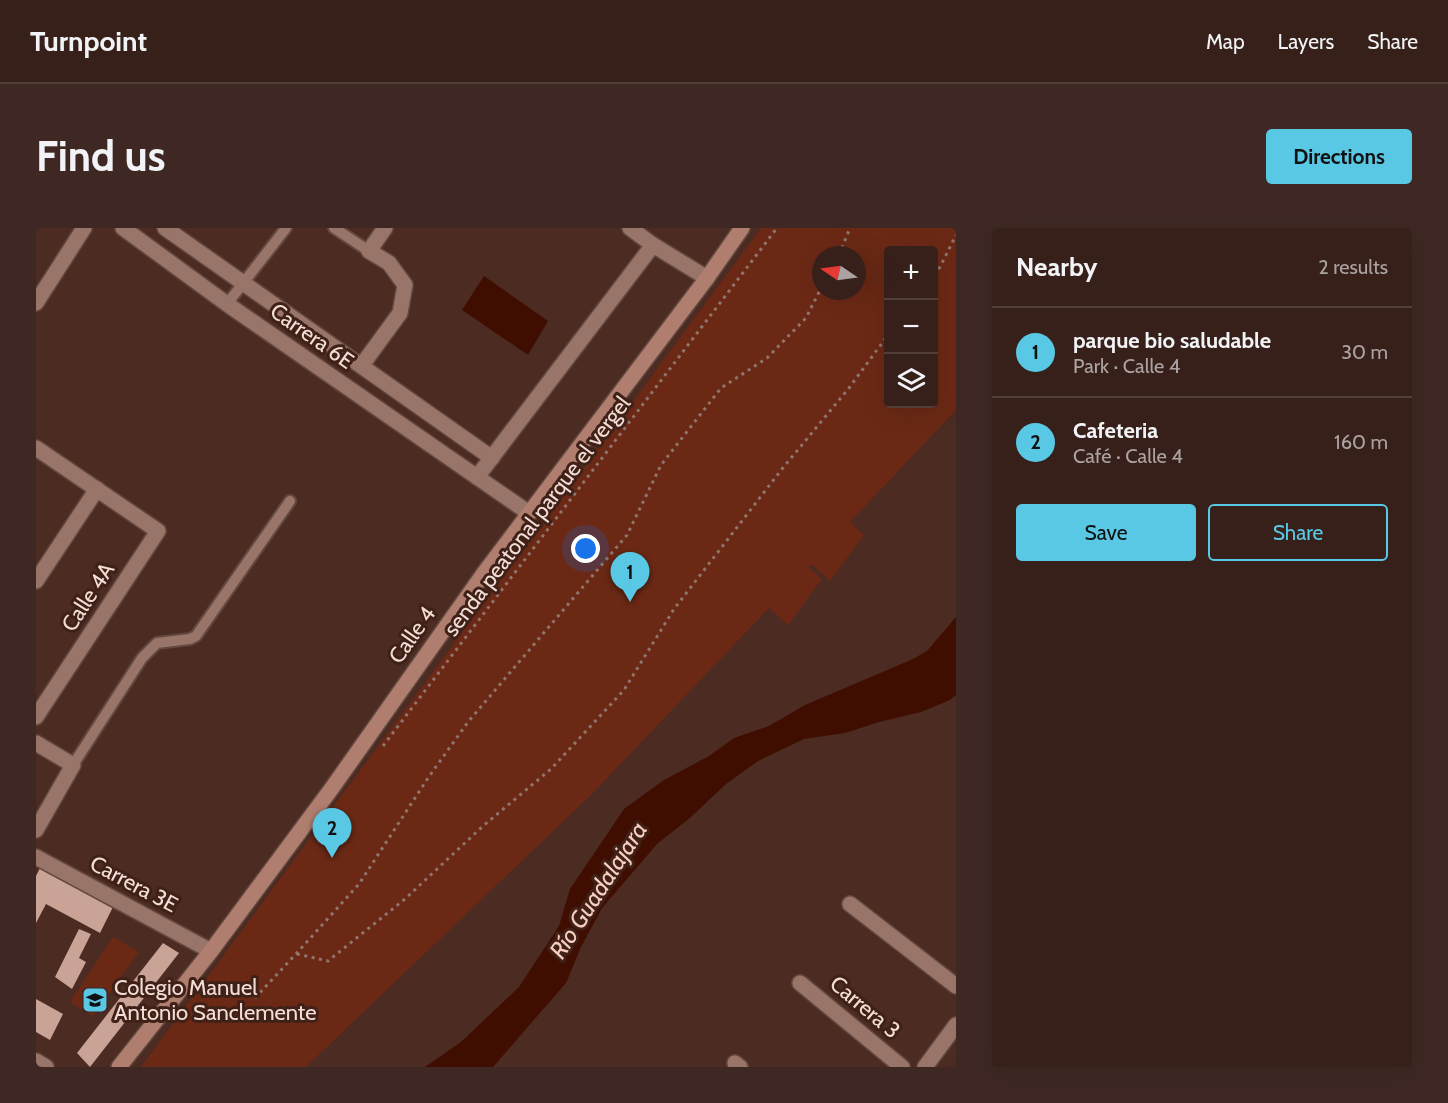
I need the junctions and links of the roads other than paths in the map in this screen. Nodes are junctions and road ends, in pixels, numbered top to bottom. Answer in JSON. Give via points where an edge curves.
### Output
{"nodes":[{"id":1,"x":84,"y":228,"type":"edge"},
{"id":2,"x":123,"y":228,"type":"edge"},
{"id":3,"x":165,"y":228,"type":"edge"},
{"id":4,"x":286,"y":228,"type":"edge"},
{"id":5,"x":334,"y":228,"type":"edge"},
{"id":6,"x":385,"y":228,"type":"edge"},
{"id":7,"x":630,"y":228,"type":"edge"},
{"id":8,"x":742,"y":228,"type":"edge"},
{"id":9,"x":652,"y":244,"type":"junction"},
{"id":10,"x":369,"y":251,"type":"junction"},
{"id":11,"x":706,"y":278,"type":"junction"},
{"id":12,"x":243,"y":282,"type":"junction"},
{"id":13,"x":36,"y":303,"type":"edge"},
{"id":14,"x":227,"y":304,"type":"junction"},
{"id":15,"x":344,"y":353,"type":"junction"},
{"id":16,"x":362,"y":365,"type":"junction"},
{"id":17,"x":327,"y":374,"type":"junction"},
{"id":18,"x":418,"y":405,"type":"junction"},
{"id":19,"x":402,"y":426,"type":"junction"},
{"id":20,"x":36,"y":448,"type":"edge"},
{"id":21,"x":492,"y":458,"type":"junction"},
{"id":22,"x":477,"y":477,"type":"junction"},
{"id":23,"x":97,"y":489,"type":"junction"},
{"id":24,"x":290,"y":501,"type":"dead end"},
{"id":25,"x":529,"y":513,"type":"junction"},
{"id":26,"x":36,"y":581,"type":"edge"},
{"id":27,"x":36,"y":717,"type":"edge"},
{"id":28,"x":36,"y":743,"type":"edge"},
{"id":29,"x":73,"y":765,"type":"junction"},
{"id":30,"x":36,"y":830,"type":"edge"},
{"id":31,"x":36,"y":857,"type":"edge"},
{"id":32,"x":850,"y":904,"type":"dead end"},
{"id":33,"x":210,"y":951,"type":"junction"},
{"id":34,"x":800,"y":983,"type":"dead end"},
{"id":35,"x":956,"y":986,"type":"edge"},
{"id":36,"x":956,"y":1025,"type":"edge"},
{"id":37,"x":36,"y":1061,"type":"edge"},
{"id":38,"x":46,"y":1067,"type":"edge"},
{"id":39,"x":119,"y":1067,"type":"edge"},
{"id":40,"x":902,"y":1067,"type":"edge"},
{"id":41,"x":925,"y":1067,"type":"edge"}],
"edges":[{"from":1,"to":13,"type":"street"},
{"from":2,"to":14,"type":"street","name":"Carrera 6E"},
{"from":3,"to":12,"type":"street","name":"Carrera 6E"},
{"from":4,"to":12,"type":"lane"},
{"from":5,"to":10,"type":"lane"},
{"from":6,"to":10,"type":"street"},
{"from":7,"to":9,"type":"street"},
{"from":8,"to":11,"type":"street","name":"Calle 4"},
{"from":9,"to":11,"type":"street"},
{"from":9,"to":21,"type":"street"},
{"from":10,"to":16,"type":"street","via":[[389,263],[405,285],[400,313]]},
{"from":11,"to":25,"type":"street","name":"Calle 4"},
{"from":12,"to":14,"type":"lane"},
{"from":12,"to":15,"type":"street","name":"Carrera 6E"},
{"from":14,"to":17,"type":"street","name":"Carrera 6E"},
{"from":15,"to":16,"type":"street","name":"Carrera 6E"},
{"from":15,"to":17,"type":"street"},
{"from":16,"to":18,"type":"street","name":"Carrera 6E"},
{"from":17,"to":19,"type":"street","name":"Carrera 6E"},
{"from":18,"to":19,"type":"street"},
{"from":18,"to":21,"type":"street","name":"Carrera 6E"},
{"from":19,"to":22,"type":"street","name":"Carrera 6E"},
{"from":20,"to":23,"type":"street"},
{"from":21,"to":22,"type":"street"},
{"from":22,"to":25,"type":"street","name":"Carrera 6E"},
{"from":23,"to":26,"type":"street"},
{"from":23,"to":27,"type":"street","name":"Calle 4A","via":[[158,531]]},
{"from":24,"to":29,"type":"lane","via":[[196,636],[157,643],[142,658]]},
{"from":25,"to":33,"type":"street","name":"Calle 4"},
{"from":28,"to":29,"type":"street"},
{"from":29,"to":30,"type":"street"},
{"from":31,"to":33,"type":"street","name":"Carrera 3E"},
{"from":32,"to":35,"type":"street"},
{"from":33,"to":39,"type":"street","name":"Calle 4"},
{"from":34,"to":40,"type":"street","name":"Carrera 3"},
{"from":36,"to":41,"type":"street"},
{"from":37,"to":38,"type":"street"}]}
